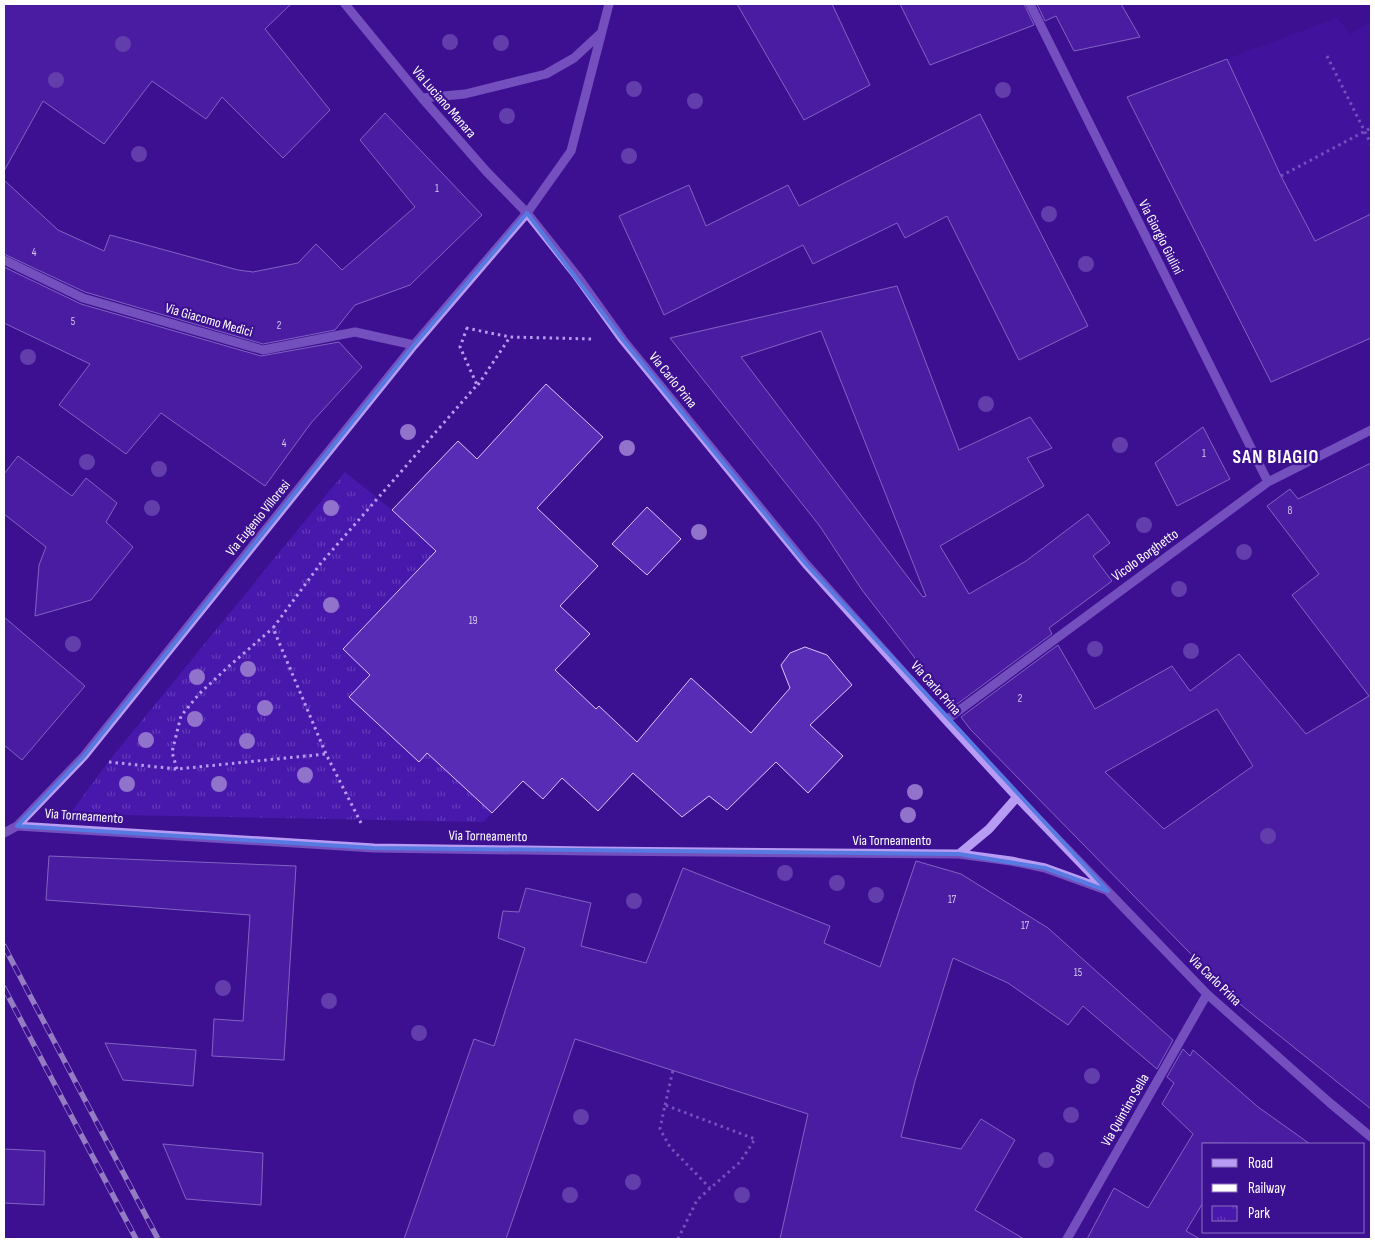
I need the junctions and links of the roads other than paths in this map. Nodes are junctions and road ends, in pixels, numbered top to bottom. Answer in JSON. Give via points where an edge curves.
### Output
{"nodes":[{"id":1,"x":345,"y":4,"type":"edge"},
{"id":2,"x":609,"y":4,"type":"edge"},
{"id":3,"x":1030,"y":4,"type":"edge"},
{"id":4,"x":602,"y":33,"type":"junction"},
{"id":5,"x":422,"y":98,"type":"junction"},
{"id":6,"x":527,"y":213,"type":"junction"},
{"id":7,"x":4,"y":260,"type":"edge"},
{"id":8,"x":414,"y":345,"type":"junction"},
{"id":9,"x":1371,"y":430,"type":"edge"},
{"id":10,"x":1268,"y":482,"type":"junction"},
{"id":11,"x":946,"y":720,"type":"junction"},
{"id":12,"x":1017,"y":797,"type":"junction"},
{"id":13,"x":17,"y":826,"type":"junction"},
{"id":14,"x":4,"y":833,"type":"edge"},
{"id":15,"x":959,"y":854,"type":"junction"},
{"id":16,"x":1108,"y":891,"type":"junction"},
{"id":17,"x":1207,"y":994,"type":"junction"},
{"id":18,"x":1371,"y":1138,"type":"edge"},
{"id":19,"x":1067,"y":1239,"type":"edge"}],
"edges":[{"from":1,"to":5,"type":"street","name":"Via Luciano Manara"},
{"from":2,"to":4,"type":"street","name":"Via Eugenio Villoresi"},
{"from":3,"to":10,"type":"street","name":"Via Giorgio Giulini"},
{"from":4,"to":5,"type":"street","via":[[574,58],[546,74],[465,94]]},
{"from":4,"to":6,"type":"street","name":"Via Eugenio Villoresi","via":[[571,151]]},
{"from":5,"to":6,"type":"street","name":"Via Luciano Manara"},
{"from":6,"to":8,"type":"street","name":"Via Eugenio Villoresi"},
{"from":6,"to":11,"type":"street","name":"Via Carlo Prina","via":[[623,340],[806,564]]},
{"from":7,"to":8,"type":"street","name":"Via Giacomo Medici","via":[[83,298],[263,350],[354,332]]},
{"from":8,"to":13,"type":"street","name":"Via Eugenio Villoresi","via":[[84,756]]},
{"from":9,"to":10,"type":"street","name":"Vicolo Borghetto"},
{"from":10,"to":11,"type":"street","name":"Vicolo Borghetto"},
{"from":11,"to":12,"type":"street","name":"Via Carlo Prina"},
{"from":12,"to":15,"type":"street","via":[[989,829]]},
{"from":12,"to":16,"type":"street","name":"Via Carlo Prina"},
{"from":13,"to":14,"type":"street","name":"Via Eugenio Villoresi"},
{"from":13,"to":15,"type":"street","name":"Via Torneamento","via":[[374,848]]},
{"from":15,"to":16,"type":"street","name":"Via Torneamento","via":[[1045,868]]},
{"from":16,"to":17,"type":"street","name":"Via Carlo Prina"},
{"from":17,"to":18,"type":"street","name":"Via Carlo Prina"},
{"from":17,"to":19,"type":"street","name":"Via Quintino Sella"}]}
